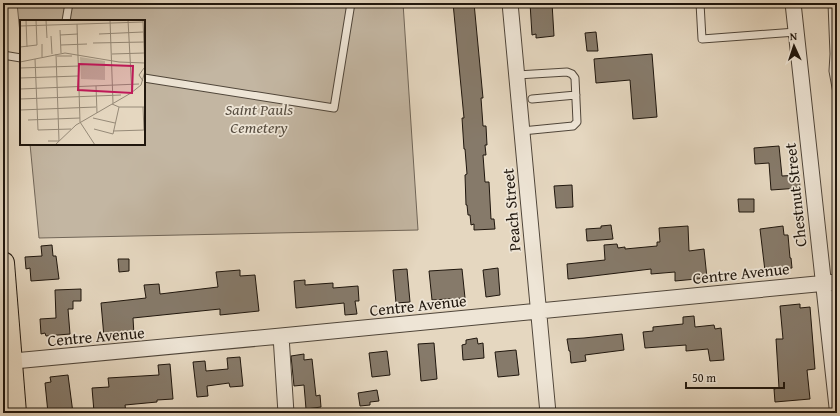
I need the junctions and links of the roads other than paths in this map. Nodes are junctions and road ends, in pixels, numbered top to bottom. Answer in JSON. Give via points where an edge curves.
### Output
{"nodes":[{"id":1,"x":69,"y":3,"type":"edge"},
{"id":2,"x":351,"y":3,"type":"edge"},
{"id":3,"x":510,"y":3,"type":"edge"},
{"id":4,"x":700,"y":3,"type":"edge"},
{"id":5,"x":793,"y":3,"type":"edge"},
{"id":6,"x":832,"y":3,"type":"edge"},
{"id":7,"x":66,"y":20,"type":"edge"},
{"id":8,"x":796,"y":32,"type":"junction"},
{"id":9,"x":836,"y":54,"type":"edge"},
{"id":10,"x":3,"y":55,"type":"edge"},
{"id":11,"x":20,"y":58,"type":"edge"},
{"id":12,"x":517,"y":75,"type":"junction"},
{"id":13,"x":145,"y":78,"type":"edge"},
{"id":14,"x":837,"y":88,"type":"edge"},
{"id":15,"x":576,"y":95,"type":"junction"},
{"id":16,"x":532,"y":98,"type":"dead end"},
{"id":17,"x":522,"y":131,"type":"junction"},
{"id":18,"x":3,"y":263,"type":"edge"},
{"id":19,"x":830,"y":282,"type":"edge"},
{"id":20,"x":538,"y":311,"type":"junction"},
{"id":21,"x":281,"y":336,"type":"junction"},
{"id":22,"x":7,"y":362,"type":"edge"},
{"id":23,"x":837,"y":407,"type":"edge"},
{"id":24,"x":15,"y":413,"type":"edge"},
{"id":25,"x":286,"y":413,"type":"edge"},
{"id":26,"x":548,"y":413,"type":"edge"}],
"edges":[{"from":1,"to":7,"type":"lane"},
{"from":2,"to":13,"type":"lane","via":[[334,108]]},
{"from":3,"to":12,"type":"street","name":"Peach Street"},
{"from":4,"to":8,"type":"lane","via":[[702,39]]},
{"from":5,"to":8,"type":"street","name":"Chestnut Street"},
{"from":6,"to":9,"type":"lane"},
{"from":8,"to":19,"type":"street","name":"Chestnut Street"},
{"from":9,"to":14,"type":"lane","via":[[834,70]]},
{"from":10,"to":11,"type":"lane"},
{"from":12,"to":15,"type":"lane","via":[[567,72],[574,78]]},
{"from":12,"to":17,"type":"street","name":"Peach Street"},
{"from":15,"to":16,"type":"lane"},
{"from":15,"to":17,"type":"lane","via":[[577,122],[573,126]]},
{"from":17,"to":20,"type":"street","name":"Peach Street"},
{"from":18,"to":22,"type":"main road"},
{"from":19,"to":20,"type":"street","name":"Centre Avenue"},
{"from":19,"to":23,"type":"street","name":"Chestnut Street"},
{"from":20,"to":21,"type":"street","name":"Centre Avenue"},
{"from":20,"to":26,"type":"street","name":"Peach Street"},
{"from":21,"to":22,"type":"street","name":"Centre Avenue"},
{"from":21,"to":25,"type":"street"},
{"from":22,"to":24,"type":"main road"}]}
